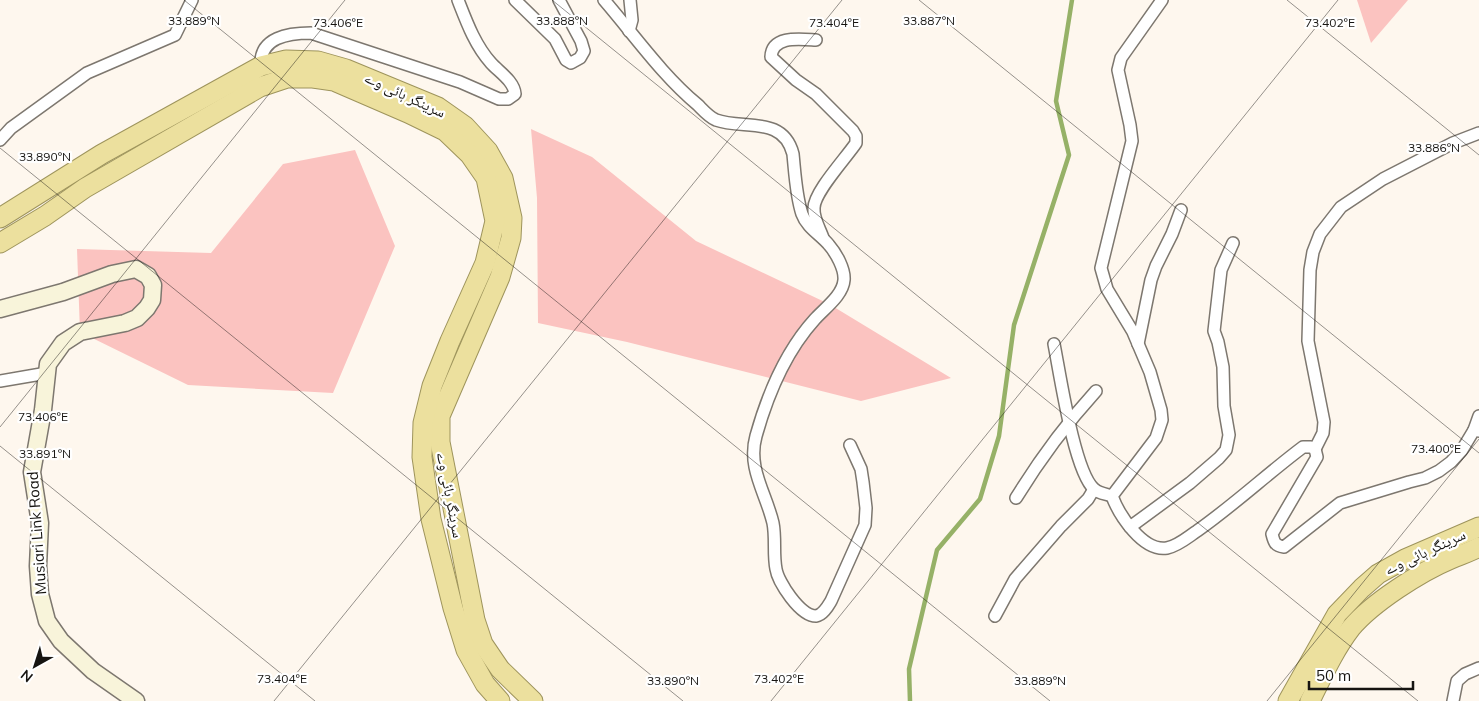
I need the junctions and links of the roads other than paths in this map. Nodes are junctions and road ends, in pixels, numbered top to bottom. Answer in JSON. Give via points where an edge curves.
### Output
{"nodes":[{"id":1,"x":192,"y":0,"type":"edge"},
{"id":2,"x":458,"y":0,"type":"edge"},
{"id":3,"x":515,"y":0,"type":"edge"},
{"id":4,"x":559,"y":0,"type":"edge"},
{"id":5,"x":604,"y":0,"type":"edge"},
{"id":6,"x":630,"y":0,"type":"edge"},
{"id":7,"x":1162,"y":0,"type":"edge"},
{"id":8,"x":629,"y":31,"type":"junction"},
{"id":9,"x":816,"y":40,"type":"dead end"},
{"id":10,"x":261,"y":66,"type":"junction"},
{"id":11,"x":5,"y":127,"type":"edge"},
{"id":12,"x":1479,"y":133,"type":"edge"},
{"id":13,"x":0,"y":140,"type":"edge"},
{"id":14,"x":1181,"y":210,"type":"dead end"},
{"id":15,"x":0,"y":218,"type":"edge"},
{"id":16,"x":825,"y":242,"type":"junction"},
{"id":17,"x":1233,"y":243,"type":"dead end"},
{"id":18,"x":0,"y":244,"type":"edge"},
{"id":19,"x":0,"y":309,"type":"edge"},
{"id":20,"x":1054,"y":344,"type":"dead end"},
{"id":21,"x":1138,"y":344,"type":"junction"},
{"id":22,"x":47,"y":373,"type":"junction"},
{"id":23,"x":0,"y":381,"type":"edge"},
{"id":24,"x":1096,"y":390,"type":"dead end"},
{"id":25,"x":1479,"y":416,"type":"edge"},
{"id":26,"x":1069,"y":420,"type":"junction"},
{"id":27,"x":1477,"y":430,"type":"edge"},
{"id":28,"x":850,"y":445,"type":"dead end"},
{"id":29,"x":1315,"y":449,"type":"junction"},
{"id":30,"x":1094,"y":490,"type":"junction"},
{"id":31,"x":1112,"y":496,"type":"junction"},
{"id":32,"x":1016,"y":498,"type":"dead end"},
{"id":33,"x":1130,"y":527,"type":"junction"},
{"id":34,"x":1479,"y":527,"type":"edge"},
{"id":35,"x":1479,"y":547,"type":"edge"},
{"id":36,"x":994,"y":616,"type":"dead end"},
{"id":37,"x":1479,"y":668,"type":"edge"},
{"id":38,"x":136,"y":701,"type":"edge"},
{"id":39,"x":500,"y":701,"type":"edge"},
{"id":40,"x":533,"y":701,"type":"edge"},
{"id":41,"x":1288,"y":701,"type":"edge"},
{"id":42,"x":1310,"y":701,"type":"edge"},
{"id":43,"x":1453,"y":701,"type":"edge"}],
"edges":[{"from":1,"to":11,"type":"street","via":[[175,35],[87,73]]},
{"from":2,"to":10,"type":"street","via":[[477,45],[515,89],[515,94],[508,99],[500,99],[460,82],[311,34],[284,36],[268,44],[260,57]]},
{"from":3,"to":4,"type":"street","via":[[555,40],[571,63],[584,51]]},
{"from":5,"to":8,"type":"street"},
{"from":6,"to":8,"type":"street","via":[[632,20]]},
{"from":7,"to":21,"type":"street","via":[[1121,58],[1118,70],[1132,141],[1101,268],[1107,289]]},
{"from":8,"to":16,"type":"street","via":[[684,93],[714,119],[763,126],[784,137],[793,154],[802,215]]},
{"from":9,"to":16,"type":"street","via":[[779,42],[771,57],[816,94],[856,136],[856,143],[827,181],[814,207]]},
{"from":10,"to":15,"type":"highway","name":"سرینگر ہائی وے","via":[[102,154]]},
{"from":10,"to":40,"type":"highway","name":"سرینگر ہائی وے","via":[[286,60],[318,61],[346,69],[438,107],[465,126],[488,151],[503,178],[512,218],[511,238],[500,277],[440,416],[440,442],[475,620],[483,644],[500,669]]},
{"from":11,"to":13,"type":"street"},
{"from":12,"to":29,"type":"street","via":[[1383,179],[1341,207],[1320,234],[1313,252],[1308,314],[1308,340],[1324,422]]},
{"from":14,"to":21,"type":"street","via":[[1156,266]]},
{"from":16,"to":28,"type":"street","via":[[842,269],[844,280],[835,299],[808,327],[780,369],[755,438],[753,462],[774,526],[776,569],[781,586],[805,612],[813,616],[826,609],[832,601],[865,525],[861,469]]},
{"from":17,"to":33,"type":"street","via":[[1221,270],[1214,331],[1223,366],[1224,406],[1229,434],[1226,450],[1190,483]]},
{"from":18,"to":39,"type":"highway","name":"سرینگر ہائی وے","via":[[85,188],[260,87],[288,78],[334,81],[437,128],[464,149],[486,178],[495,220],[485,263],[432,386],[423,423],[422,457],[431,520],[466,650],[485,684]]},
{"from":19,"to":22,"type":"main road","name":"Musiari Link Road","via":[[63,292],[112,274],[136,269],[148,276],[153,285],[152,300],[137,318],[80,332],[68,339],[48,364]]},
{"from":20,"to":26,"type":"street"},
{"from":21,"to":31,"type":"street","via":[[1157,392],[1162,420],[1150,447]]},
{"from":22,"to":23,"type":"street"},
{"from":22,"to":38,"type":"main road","name":"Musiari Link Road","via":[[32,472],[40,523],[40,594],[47,621],[61,641],[93,671]]},
{"from":24,"to":26,"type":"street"},
{"from":25,"to":27,"type":"street"},
{"from":26,"to":30,"type":"street","via":[[1078,459]]},
{"from":26,"to":32,"type":"street"},
{"from":27,"to":29,"type":"street","via":[[1451,462],[1439,471],[1340,503],[1292,542],[1284,547],[1278,546],[1272,534],[1313,466],[1317,457]]},
{"from":29,"to":33,"type":"street","via":[[1303,447],[1232,506],[1176,545],[1158,547]]},
{"from":30,"to":31,"type":"street"},
{"from":30,"to":36,"type":"street","via":[[1015,579]]},
{"from":31,"to":33,"type":"street"},
{"from":34,"to":41,"type":"highway","name":"سرینگر ہائی وے","via":[[1405,559],[1378,574],[1362,588],[1337,614]]},
{"from":35,"to":42,"type":"highway","name":"سرینگر ہائی وے","via":[[1421,575],[1380,602],[1352,628],[1337,648]]},
{"from":37,"to":43,"type":"street","via":[[1457,681]]}]}
